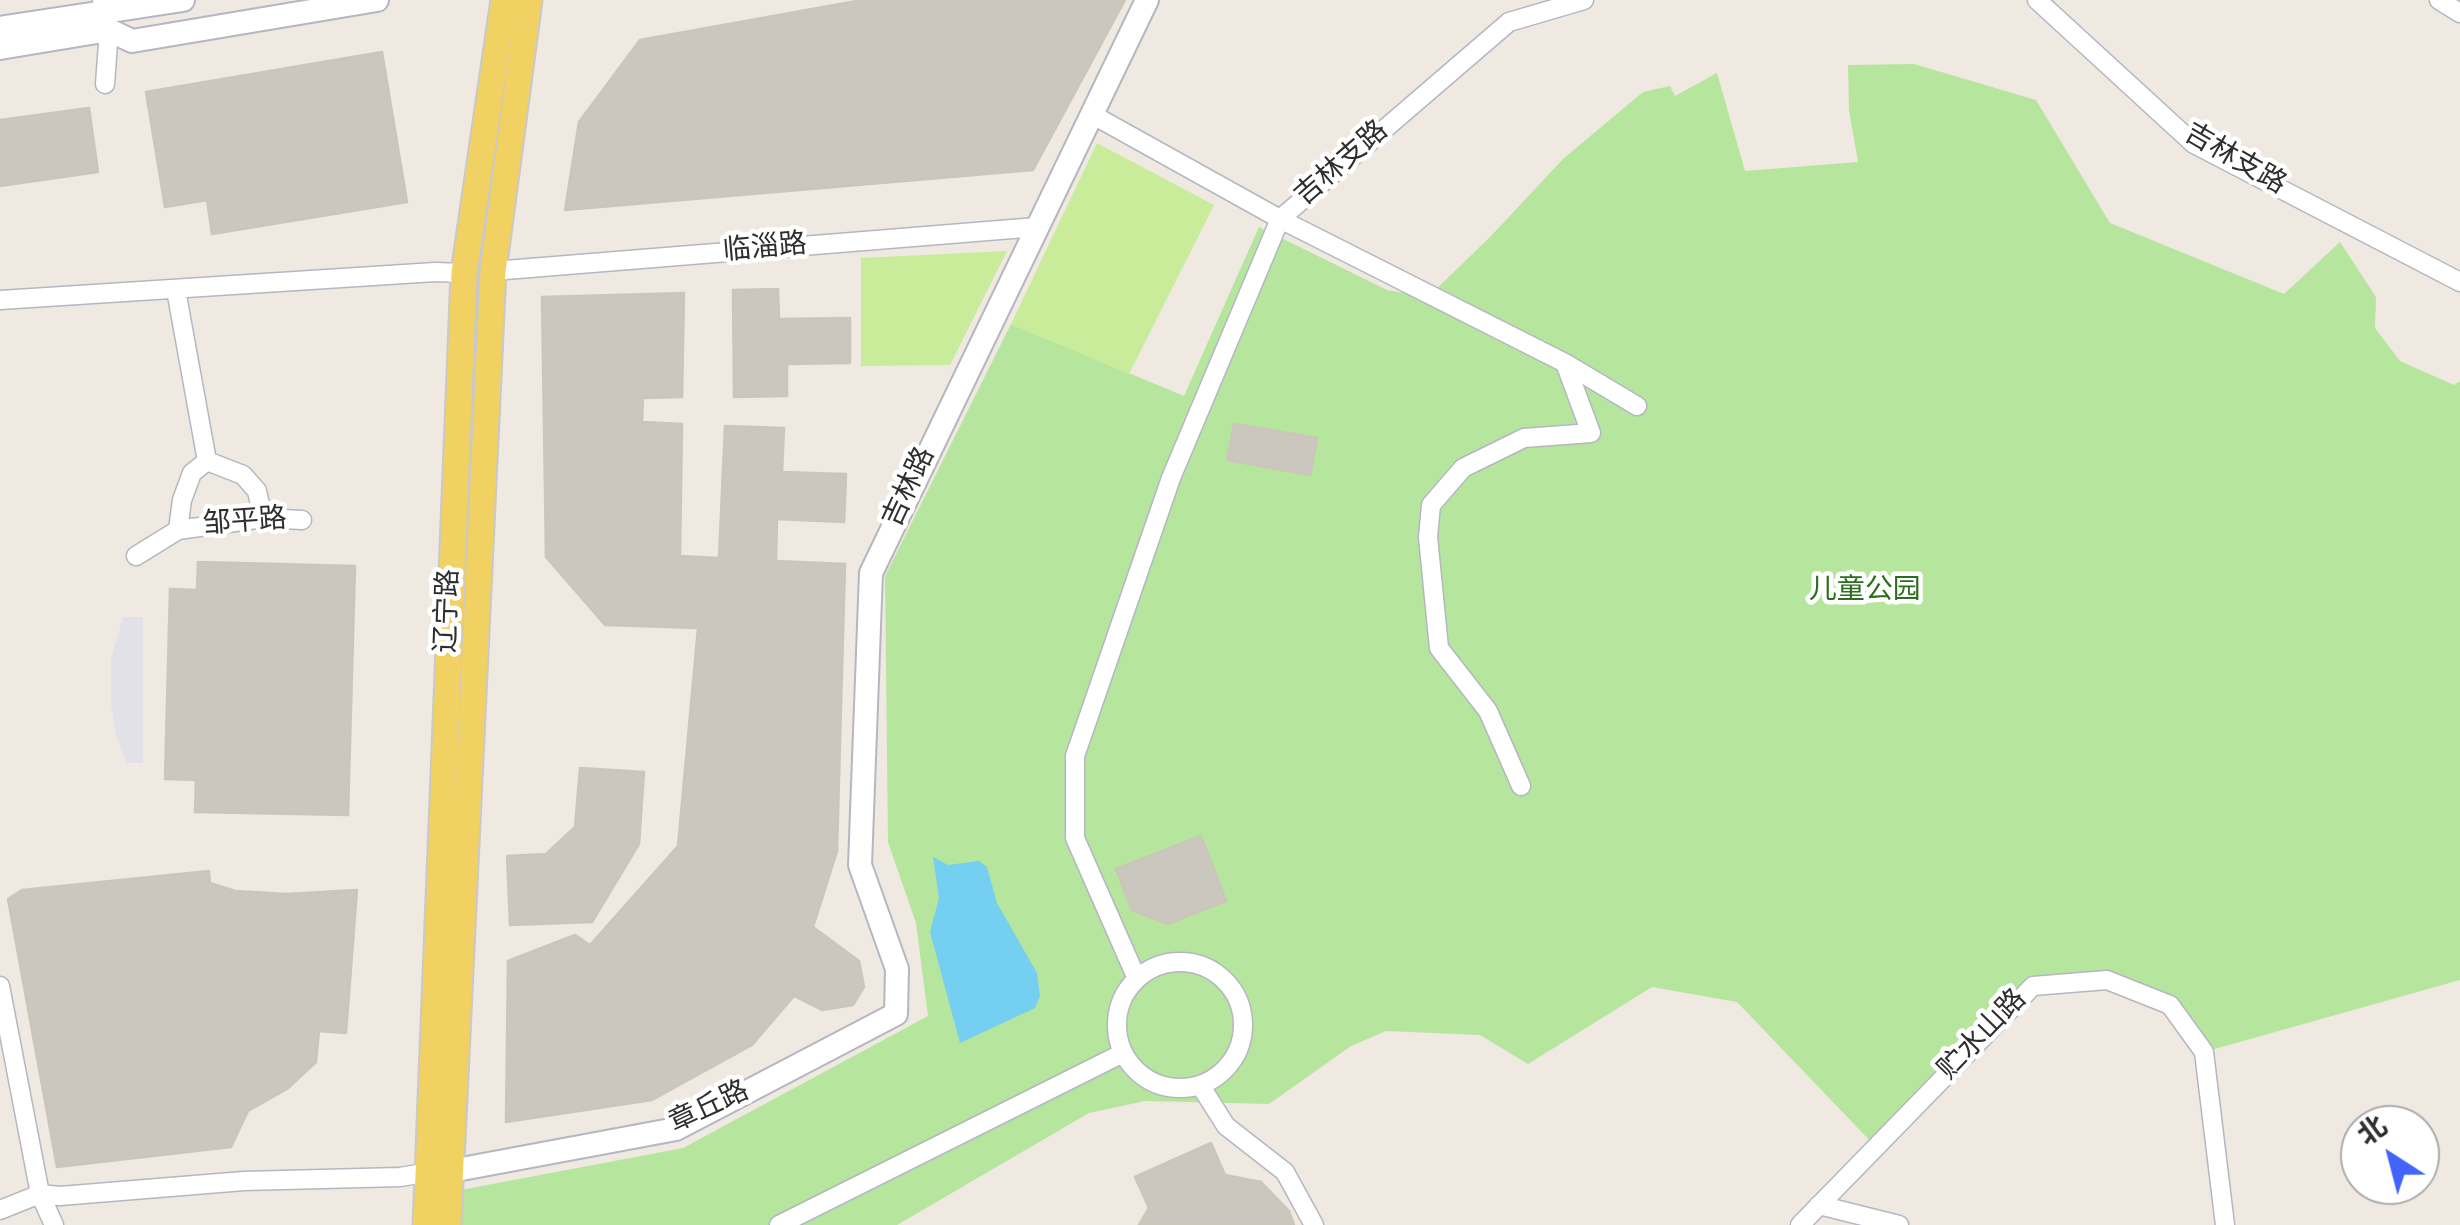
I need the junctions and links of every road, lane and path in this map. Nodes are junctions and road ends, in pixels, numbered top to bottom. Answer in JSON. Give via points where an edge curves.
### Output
{"nodes":[{"id":1,"x":184,"y":0,"type":"edge"},
{"id":2,"x":377,"y":0,"type":"edge"},
{"id":3,"x":504,"y":0,"type":"edge"},
{"id":4,"x":529,"y":0,"type":"edge"},
{"id":5,"x":1147,"y":0,"type":"edge"},
{"id":6,"x":1584,"y":0,"type":"edge"},
{"id":7,"x":2037,"y":0,"type":"edge"},
{"id":8,"x":2439,"y":0,"type":"edge"},
{"id":9,"x":2460,"y":13,"type":"edge"},
{"id":10,"x":105,"y":14,"type":"edge"},
{"id":11,"x":0,"y":28,"type":"edge"},
{"id":12,"x":0,"y":48,"type":"edge"},
{"id":13,"x":106,"y":84,"type":"dead end"},
{"id":14,"x":1094,"y":115,"type":"junction"},
{"id":15,"x":1280,"y":220,"type":"junction"},
{"id":16,"x":1036,"y":226,"type":"junction"},
{"id":17,"x":493,"y":271,"type":"junction"},
{"id":18,"x":464,"y":273,"type":"junction"},
{"id":19,"x":2460,"y":282,"type":"edge"},
{"id":20,"x":176,"y":290,"type":"junction"},
{"id":21,"x":0,"y":300,"type":"edge"},
{"id":22,"x":1565,"y":363,"type":"junction"},
{"id":23,"x":1637,"y":406,"type":"dead end"},
{"id":24,"x":207,"y":461,"type":"junction"},
{"id":25,"x":263,"y":518,"type":"junction"},
{"id":26,"x":302,"y":520,"type":"dead end"},
{"id":27,"x":178,"y":530,"type":"junction"},
{"id":28,"x":136,"y":556,"type":"dead end"},
{"id":29,"x":1521,"y":786,"type":"dead end"},
{"id":30,"x":1137,"y":979,"type":"junction"},
{"id":31,"x":0,"y":986,"type":"edge"},
{"id":32,"x":896,"y":1014,"type":"joint"},
{"id":33,"x":1123,"y":1054,"type":"junction"},
{"id":34,"x":1200,"y":1085,"type":"junction"},
{"id":35,"x":440,"y":1171,"type":"junction"},
{"id":36,"x":40,"y":1194,"type":"junction"},
{"id":37,"x":1819,"y":1205,"type":"junction"},
{"id":38,"x":0,"y":1210,"type":"edge"},
{"id":39,"x":54,"y":1225,"type":"edge"},
{"id":40,"x":426,"y":1225,"type":"edge"},
{"id":41,"x":448,"y":1225,"type":"edge"},
{"id":42,"x":779,"y":1225,"type":"edge"},
{"id":43,"x":1314,"y":1225,"type":"edge"},
{"id":44,"x":1800,"y":1225,"type":"edge"},
{"id":45,"x":1900,"y":1225,"type":"edge"},
{"id":46,"x":2224,"y":1225,"type":"edge"}],
"edges":[{"from":1,"to":10,"type":"street"},
{"from":2,"to":10,"type":"street","via":[[132,41]]},
{"from":3,"to":18,"type":"main road","name":"辽宁路"},
{"from":4,"to":17,"type":"main road","name":"辽宁路"},
{"from":5,"to":14,"type":"street","name":"吉林路"},
{"from":6,"to":15,"type":"street","name":"吉林支路","via":[[1509,22]]},
{"from":7,"to":19,"type":"street","name":"吉林支路","via":[[2194,144]]},
{"from":8,"to":9,"type":"street"},
{"from":10,"to":11,"type":"street"},
{"from":10,"to":12,"type":"street"},
{"from":10,"to":13,"type":"street"},
{"from":14,"to":15,"type":"street","name":"吉林支路"},
{"from":14,"to":16,"type":"street","name":"吉林路"},
{"from":15,"to":22,"type":"street"},
{"from":15,"to":30,"type":"street","via":[[1171,478],[1076,756],[1075,838]]},
{"from":16,"to":17,"type":"street","name":"临淄路"},
{"from":16,"to":32,"type":"street","name":"吉林路","via":[[871,574],[860,864],[897,969]]},
{"from":17,"to":35,"type":"main road","name":"辽宁路"},
{"from":18,"to":20,"type":"street"},
{"from":18,"to":35,"type":"main road","name":"辽宁路"},
{"from":20,"to":21,"type":"street"},
{"from":20,"to":24,"type":"street"},
{"from":22,"to":23,"type":"street"},
{"from":22,"to":29,"type":"street","via":[[1591,433],[1524,438],[1463,468],[1431,504],[1428,537],[1440,648],[1488,711]]},
{"from":24,"to":25,"type":"street","via":[[242,475],[256,491]]},
{"from":24,"to":27,"type":"street","via":[[192,473]]},
{"from":25,"to":26,"type":"street","name":"邹平路"},
{"from":25,"to":27,"type":"street","name":"邹平路"},
{"from":27,"to":28,"type":"street","name":"邹平路"},
{"from":30,"to":33,"type":"street","via":[[1118,1014]]},
{"from":30,"to":34,"type":"street","via":[[1173,962],[1194,964],[1220,978],[1238,1001],[1243,1021],[1236,1051],[1218,1075]]},
{"from":31,"to":36,"type":"street"},
{"from":32,"to":35,"type":"street","name":"章丘路","via":[[676,1130]]},
{"from":33,"to":34,"type":"street","via":[[1148,1080]]},
{"from":33,"to":42,"type":"street"},
{"from":34,"to":43,"type":"street","via":[[1226,1126],[1285,1172]]},
{"from":35,"to":36,"type":"street","name":"章丘路"},
{"from":35,"to":40,"type":"main road","name":"辽宁路"},
{"from":35,"to":41,"type":"main road","name":"辽宁路"},
{"from":36,"to":38,"type":"street","name":"章丘路"},
{"from":36,"to":39,"type":"street"},
{"from":37,"to":44,"type":"street","name":"贮水山路"},
{"from":37,"to":45,"type":"street"},
{"from":37,"to":46,"type":"street","name":"贮水山路","via":[[2033,986],[2107,980],[2170,1005],[2204,1052]]}]}
